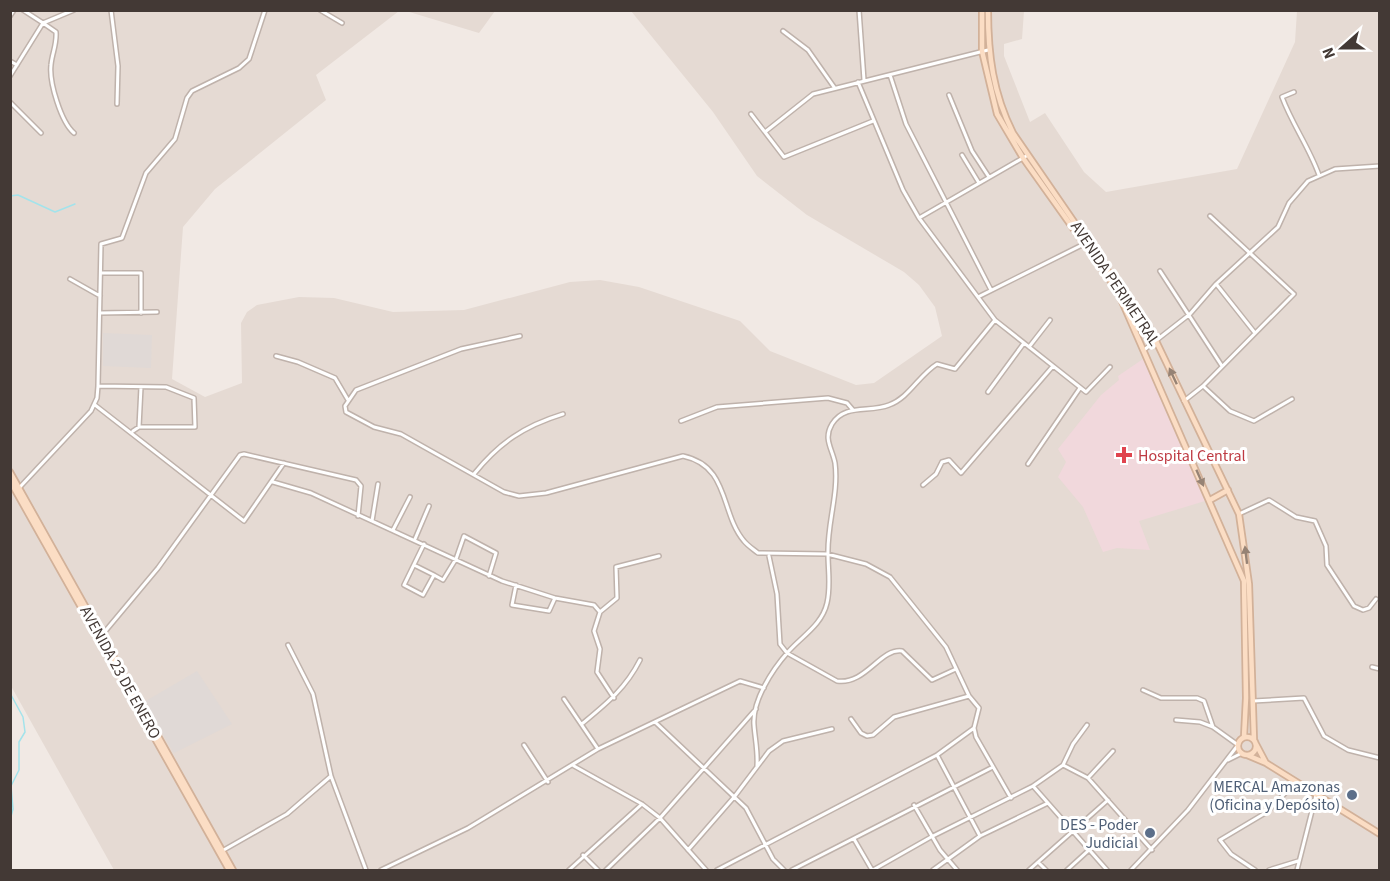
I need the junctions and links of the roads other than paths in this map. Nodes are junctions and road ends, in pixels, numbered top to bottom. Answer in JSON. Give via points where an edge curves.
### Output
{"nodes":[{"id":1,"x":14,"y":10,"type":"edge"},
{"id":2,"x":23,"y":10,"type":"edge"},
{"id":3,"x":74,"y":10,"type":"edge"},
{"id":4,"x":111,"y":10,"type":"edge"},
{"id":5,"x":265,"y":10,"type":"edge"},
{"id":6,"x":320,"y":10,"type":"edge"},
{"id":7,"x":859,"y":10,"type":"edge"},
{"id":8,"x":982,"y":10,"type":"edge"},
{"id":9,"x":988,"y":10,"type":"edge"},
{"id":10,"x":10,"y":16,"type":"edge"},
{"id":11,"x":43,"y":23,"type":"junction"},
{"id":12,"x":342,"y":23,"type":"dead end"},
{"id":13,"x":783,"y":31,"type":"dead end"},
{"id":14,"x":985,"y":51,"type":"junction"},
{"id":15,"x":10,"y":61,"type":"edge"},
{"id":16,"x":17,"y":65,"type":"junction"},
{"id":17,"x":890,"y":75,"type":"junction"},
{"id":18,"x":10,"y":76,"type":"edge"},
{"id":19,"x":864,"y":80,"type":"junction"},
{"id":20,"x":858,"y":82,"type":"junction"},
{"id":21,"x":834,"y":87,"type":"junction"},
{"id":22,"x":1294,"y":92,"type":"dead end"},
{"id":23,"x":949,"y":95,"type":"dead end"},
{"id":24,"x":10,"y":102,"type":"edge"},
{"id":25,"x":117,"y":104,"type":"dead end"},
{"id":26,"x":751,"y":114,"type":"dead end"},
{"id":27,"x":873,"y":122,"type":"junction"},
{"id":28,"x":74,"y":132,"type":"dead end"},
{"id":29,"x":765,"y":132,"type":"junction"},
{"id":30,"x":41,"y":133,"type":"dead end"},
{"id":31,"x":962,"y":155,"type":"dead end"},
{"id":32,"x":1025,"y":157,"type":"junction"},
{"id":33,"x":1380,"y":166,"type":"edge"},
{"id":34,"x":1319,"y":175,"type":"junction"},
{"id":35,"x":989,"y":177,"type":"junction"},
{"id":36,"x":979,"y":183,"type":"junction"},
{"id":37,"x":946,"y":202,"type":"junction"},
{"id":38,"x":1210,"y":216,"type":"dead end"},
{"id":39,"x":919,"y":218,"type":"junction"},
{"id":40,"x":1086,"y":243,"type":"junction"},
{"id":41,"x":1251,"y":252,"type":"junction"},
{"id":42,"x":1160,"y":271,"type":"dead end"},
{"id":43,"x":101,"y":273,"type":"junction"},
{"id":44,"x":70,"y":279,"type":"dead end"},
{"id":45,"x":1216,"y":284,"type":"junction"},
{"id":46,"x":991,"y":290,"type":"junction"},
{"id":47,"x":100,"y":296,"type":"junction"},
{"id":48,"x":978,"y":297,"type":"junction"},
{"id":49,"x":157,"y":312,"type":"dead end"},
{"id":50,"x":100,"y":313,"type":"junction"},
{"id":51,"x":141,"y":313,"type":"junction"},
{"id":52,"x":1190,"y":314,"type":"junction"},
{"id":53,"x":995,"y":320,"type":"junction"},
{"id":54,"x":1050,"y":320,"type":"dead end"},
{"id":55,"x":1255,"y":333,"type":"junction"},
{"id":56,"x":520,"y":336,"type":"dead end"},
{"id":57,"x":1156,"y":341,"type":"junction"},
{"id":58,"x":1024,"y":343,"type":"junction"},
{"id":59,"x":1029,"y":347,"type":"junction"},
{"id":60,"x":1144,"y":351,"type":"junction"},
{"id":61,"x":276,"y":356,"type":"dead end"},
{"id":62,"x":1053,"y":366,"type":"junction"},
{"id":63,"x":1222,"y":366,"type":"junction"},
{"id":64,"x":1110,"y":367,"type":"dead end"},
{"id":65,"x":98,"y":386,"type":"junction"},
{"id":66,"x":141,"y":386,"type":"junction"},
{"id":67,"x":1203,"y":386,"type":"junction"},
{"id":68,"x":1080,"y":388,"type":"junction"},
{"id":69,"x":988,"y":392,"type":"dead end"},
{"id":70,"x":1292,"y":399,"type":"dead end"},
{"id":71,"x":348,"y":400,"type":"junction"},
{"id":72,"x":1184,"y":401,"type":"junction"},
{"id":73,"x":95,"y":405,"type":"junction"},
{"id":74,"x":852,"y":410,"type":"junction"},
{"id":75,"x":563,"y":414,"type":"dead end"},
{"id":76,"x":681,"y":421,"type":"dead end"},
{"id":77,"x":139,"y":427,"type":"junction"},
{"id":78,"x":133,"y":432,"type":"junction"},
{"id":79,"x":284,"y":463,"type":"junction"},
{"id":80,"x":1028,"y":464,"type":"dead end"},
{"id":81,"x":10,"y":472,"type":"edge"},
{"id":82,"x":474,"y":474,"type":"junction"},
{"id":83,"x":10,"y":481,"type":"edge"},
{"id":84,"x":273,"y":482,"type":"junction"},
{"id":85,"x":378,"y":484,"type":"dead end"},
{"id":86,"x":923,"y":484,"type":"dead end"},
{"id":87,"x":17,"y":489,"type":"junction"},
{"id":88,"x":1228,"y":490,"type":"junction"},
{"id":89,"x":211,"y":495,"type":"junction"},
{"id":90,"x":410,"y":497,"type":"dead end"},
{"id":91,"x":1210,"y":500,"type":"junction"},
{"id":92,"x":429,"y":506,"type":"dead end"},
{"id":93,"x":1239,"y":514,"type":"junction"},
{"id":94,"x":358,"y":516,"type":"junction"},
{"id":95,"x":372,"y":522,"type":"junction"},
{"id":96,"x":393,"y":530,"type":"junction"},
{"id":97,"x":415,"y":539,"type":"junction"},
{"id":98,"x":425,"y":544,"type":"junction"},
{"id":99,"x":828,"y":554,"type":"junction"},
{"id":100,"x":769,"y":555,"type":"junction"},
{"id":101,"x":659,"y":556,"type":"dead end"},
{"id":102,"x":456,"y":559,"type":"junction"},
{"id":103,"x":414,"y":565,"type":"junction"},
{"id":104,"x":434,"y":575,"type":"junction"},
{"id":105,"x":489,"y":576,"type":"junction"},
{"id":106,"x":516,"y":585,"type":"junction"},
{"id":107,"x":555,"y":598,"type":"junction"},
{"id":108,"x":1376,"y":599,"type":"dead end"},
{"id":109,"x":600,"y":612,"type":"junction"},
{"id":110,"x":102,"y":637,"type":"junction"},
{"id":111,"x":288,"y":645,"type":"dead end"},
{"id":112,"x":787,"y":653,"type":"junction"},
{"id":113,"x":640,"y":660,"type":"dead end"},
{"id":114,"x":1372,"y":667,"type":"dead end"},
{"id":115,"x":956,"y":669,"type":"junction"},
{"id":116,"x":1380,"y":669,"type":"edge"},
{"id":117,"x":764,"y":688,"type":"junction"},
{"id":118,"x":1143,"y":690,"type":"dead end"},
{"id":119,"x":969,"y":696,"type":"junction"},
{"id":120,"x":614,"y":698,"type":"junction"},
{"id":121,"x":564,"y":699,"type":"dead end"},
{"id":122,"x":1252,"y":701,"type":"junction"},
{"id":123,"x":756,"y":709,"type":"junction"},
{"id":124,"x":852,"y":719,"type":"dead end"},
{"id":125,"x":1176,"y":720,"type":"dead end"},
{"id":126,"x":654,"y":721,"type":"junction"},
{"id":127,"x":583,"y":723,"type":"junction"},
{"id":128,"x":1087,"y":726,"type":"dead end"},
{"id":129,"x":1213,"y":727,"type":"junction"},
{"id":130,"x":974,"y":728,"type":"junction"},
{"id":131,"x":832,"y":729,"type":"dead end"},
{"id":132,"x":1244,"y":737,"type":"junction"},
{"id":133,"x":1255,"y":741,"type":"junction"},
{"id":134,"x":525,"y":745,"type":"dead end"},
{"id":135,"x":1238,"y":745,"type":"junction"},
{"id":136,"x":598,"y":749,"type":"junction"},
{"id":137,"x":1113,"y":751,"type":"dead end"},
{"id":138,"x":1245,"y":754,"type":"junction"},
{"id":139,"x":936,"y":755,"type":"junction"},
{"id":140,"x":1380,"y":758,"type":"edge"},
{"id":141,"x":1227,"y":761,"type":"junction"},
{"id":142,"x":1266,"y":763,"type":"junction"},
{"id":143,"x":1063,"y":765,"type":"junction"},
{"id":144,"x":574,"y":766,"type":"junction"},
{"id":145,"x":758,"y":766,"type":"junction"},
{"id":146,"x":993,"y":767,"type":"junction"},
{"id":147,"x":704,"y":769,"type":"junction"},
{"id":148,"x":331,"y":776,"type":"junction"},
{"id":149,"x":1088,"y":777,"type":"junction"},
{"id":150,"x":548,"y":782,"type":"junction"},
{"id":151,"x":1296,"y":782,"type":"junction"},
{"id":152,"x":1033,"y":786,"type":"junction"},
{"id":153,"x":954,"y":787,"type":"junction"},
{"id":154,"x":1316,"y":795,"type":"junction"},
{"id":155,"x":735,"y":796,"type":"junction"},
{"id":156,"x":1011,"y":798,"type":"junction"},
{"id":157,"x":1108,"y":800,"type":"junction"},
{"id":158,"x":1048,"y":803,"type":"junction"},
{"id":159,"x":642,"y":804,"type":"junction"},
{"id":160,"x":914,"y":805,"type":"junction"},
{"id":161,"x":970,"y":817,"type":"junction"},
{"id":162,"x":660,"y":818,"type":"junction"},
{"id":163,"x":1073,"y":833,"type":"junction"},
{"id":164,"x":1380,"y":834,"type":"edge"},
{"id":165,"x":980,"y":836,"type":"junction"},
{"id":166,"x":932,"y":837,"type":"junction"},
{"id":167,"x":854,"y":839,"type":"junction"},
{"id":168,"x":766,"y":846,"type":"junction"},
{"id":169,"x":688,"y":850,"type":"junction"},
{"id":170,"x":1089,"y":850,"type":"junction"},
{"id":171,"x":1152,"y":850,"type":"junction"},
{"id":172,"x":222,"y":851,"type":"junction"},
{"id":173,"x":583,"y":855,"type":"junction"},
{"id":174,"x":1299,"y":861,"type":"junction"},
{"id":175,"x":949,"y":862,"type":"junction"},
{"id":176,"x":1038,"y":862,"type":"junction"},
{"id":177,"x":229,"y":870,"type":"edge"},
{"id":178,"x":233,"y":870,"type":"edge"},
{"id":179,"x":366,"y":870,"type":"edge"},
{"id":180,"x":381,"y":870,"type":"edge"},
{"id":181,"x":569,"y":870,"type":"edge"},
{"id":182,"x":598,"y":870,"type":"edge"},
{"id":183,"x":606,"y":870,"type":"edge"},
{"id":184,"x":706,"y":870,"type":"edge"},
{"id":185,"x":717,"y":870,"type":"edge"},
{"id":186,"x":784,"y":870,"type":"edge"},
{"id":187,"x":792,"y":870,"type":"edge"},
{"id":188,"x":873,"y":870,"type":"edge"},
{"id":189,"x":933,"y":870,"type":"edge"},
{"id":190,"x":957,"y":870,"type":"edge"},
{"id":191,"x":1029,"y":870,"type":"edge"},
{"id":192,"x":1046,"y":870,"type":"edge"},
{"id":193,"x":1067,"y":870,"type":"edge"},
{"id":194,"x":1107,"y":870,"type":"edge"},
{"id":195,"x":1131,"y":870,"type":"edge"},
{"id":196,"x":1255,"y":870,"type":"edge"},
{"id":197,"x":1269,"y":870,"type":"edge"},
{"id":198,"x":1297,"y":870,"type":"edge"}],
"edges":[{"from":1,"to":10,"type":"street"},
{"from":2,"to":11,"type":"street"},
{"from":3,"to":11,"type":"street"},
{"from":4,"to":25,"type":"street","via":[[118,66]]},
{"from":5,"to":43,"type":"street","via":[[249,58],[187,98],[175,139],[146,173],[122,238],[101,244]]},
{"from":6,"to":12,"type":"street"},
{"from":7,"to":19,"type":"street"},
{"from":8,"to":14,"type":"main road","name":"AVENIDA PERIMETRAL"},
{"from":9,"to":14,"type":"main road","name":"AVENIDA PERIMETRAL"},
{"from":11,"to":16,"type":"street"},
{"from":11,"to":28,"type":"street","via":[[56,32],[52,80],[60,114]]},
{"from":13,"to":21,"type":"street","via":[[808,50]]},
{"from":14,"to":17,"type":"street"},
{"from":14,"to":32,"type":"main road","name":"AVENIDA PERIMETRAL","via":[[997,114]]},
{"from":15,"to":16,"type":"street"},
{"from":16,"to":18,"type":"street"},
{"from":17,"to":19,"type":"street"},
{"from":17,"to":37,"type":"street","via":[[906,124]]},
{"from":19,"to":20,"type":"street"},
{"from":20,"to":21,"type":"street"},
{"from":20,"to":27,"type":"street"},
{"from":21,"to":29,"type":"street","via":[[813,94]]},
{"from":22,"to":34,"type":"street","via":[[1282,97]]},
{"from":23,"to":35,"type":"street","via":[[972,151]]},
{"from":24,"to":30,"type":"street"},
{"from":26,"to":29,"type":"street"},
{"from":27,"to":29,"type":"street","via":[[784,157]]},
{"from":27,"to":39,"type":"street"},
{"from":31,"to":36,"type":"street"},
{"from":32,"to":35,"type":"street"},
{"from":32,"to":40,"type":"main road","name":"AVENIDA PERIMETRAL"},
{"from":33,"to":34,"type":"street","via":[[1335,169]]},
{"from":34,"to":41,"type":"street","via":[[1297,191],[1278,227]]},
{"from":35,"to":36,"type":"street"},
{"from":36,"to":37,"type":"street"},
{"from":37,"to":39,"type":"street"},
{"from":37,"to":46,"type":"street"},
{"from":38,"to":41,"type":"street"},
{"from":39,"to":48,"type":"street"},
{"from":40,"to":46,"type":"street"},
{"from":40,"to":57,"type":"main road","name":"AVENIDA PERIMETRAL"},
{"from":40,"to":60,"type":"main road","name":"AVENIDA PERIMETRAL","via":[[1117,290]]},
{"from":41,"to":45,"type":"street"},
{"from":41,"to":55,"type":"street","via":[[1294,294]]},
{"from":42,"to":52,"type":"street"},
{"from":43,"to":47,"type":"street"},
{"from":43,"to":51,"type":"street","via":[[141,273]]},
{"from":44,"to":47,"type":"street"},
{"from":45,"to":52,"type":"street"},
{"from":45,"to":55,"type":"street"},
{"from":46,"to":48,"type":"street"},
{"from":47,"to":50,"type":"street"},
{"from":48,"to":53,"type":"street"},
{"from":49,"to":51,"type":"street"},
{"from":50,"to":51,"type":"street"},
{"from":50,"to":65,"type":"street"},
{"from":52,"to":57,"type":"street"},
{"from":52,"to":63,"type":"street"},
{"from":53,"to":58,"type":"street"},
{"from":53,"to":74,"type":"street","via":[[955,369],[937,364],[900,400],[880,409]]},
{"from":54,"to":59,"type":"street"},
{"from":55,"to":63,"type":"street"},
{"from":56,"to":71,"type":"street","via":[[461,349],[356,390]]},
{"from":57,"to":60,"type":"street"},
{"from":72,"to":57,"type":"main road","name":"AVENIDA PERIMETRAL","one_way":true},
{"from":58,"to":59,"type":"street"},
{"from":58,"to":69,"type":"street"},
{"from":59,"to":62,"type":"street"},
{"from":60,"to":91,"type":"main road","name":"AVENIDA PERIMETRAL","one_way":true},
{"from":61,"to":71,"type":"street","via":[[335,378]]},
{"from":62,"to":68,"type":"street"},
{"from":62,"to":86,"type":"street","via":[[961,473],[949,460],[942,462],[936,474]]},
{"from":63,"to":67,"type":"street"},
{"from":64,"to":68,"type":"street","via":[[1086,392]]},
{"from":65,"to":66,"type":"street"},
{"from":65,"to":73,"type":"street"},
{"from":66,"to":77,"type":"street"},
{"from":66,"to":77,"type":"street","via":[[166,387],[194,398],[195,427]]},
{"from":67,"to":70,"type":"street","via":[[1230,411],[1254,421]]},
{"from":67,"to":72,"type":"street"},
{"from":68,"to":80,"type":"street"},
{"from":71,"to":82,"type":"street","via":[[346,412],[352,417],[401,434]]},
{"from":72,"to":88,"type":"main road","name":"AVENIDA PERIMETRAL"},
{"from":73,"to":78,"type":"street"},
{"from":73,"to":87,"type":"street"},
{"from":74,"to":76,"type":"street","via":[[847,403],[828,398],[717,407]]},
{"from":74,"to":99,"type":"street","via":[[839,415],[827,438],[836,478]]},
{"from":75,"to":82,"type":"street","via":[[526,428],[493,451]]},
{"from":77,"to":78,"type":"street"},
{"from":78,"to":89,"type":"street"},
{"from":79,"to":84,"type":"street"},
{"from":79,"to":89,"type":"street","via":[[240,455]]},
{"from":79,"to":94,"type":"street","via":[[360,482]]},
{"from":81,"to":87,"type":"main road","name":"AVENIDA 23 DE ENERO"},
{"from":82,"to":100,"type":"street","via":[[504,492],[532,496],[683,456],[696,459],[716,478],[742,540],[758,553]]},
{"from":83,"to":87,"type":"main road","name":"AVENIDA 23 DE ENERO"},
{"from":84,"to":89,"type":"street","via":[[244,520]]},
{"from":84,"to":94,"type":"street","via":[[310,493]]},
{"from":85,"to":95,"type":"street"},
{"from":87,"to":110,"type":"main road","name":"AVENIDA 23 DE ENERO"},
{"from":87,"to":177,"type":"main road","name":"AVENIDA 23 DE ENERO"},
{"from":88,"to":91,"type":"main road"},
{"from":88,"to":93,"type":"main road","name":"AVENIDA PERIMETRAL"},
{"from":89,"to":110,"type":"street"},
{"from":90,"to":96,"type":"street"},
{"from":91,"to":132,"type":"main road","name":"AVENIDA PERIMETRAL","via":[[1244,581]]},
{"from":92,"to":97,"type":"street"},
{"from":93,"to":108,"type":"street","via":[[1269,500],[1296,517],[1315,521],[1326,546],[1327,565],[1354,606],[1363,610]]},
{"from":122,"to":93,"type":"main road","name":"AVENIDA PERIMETRAL","one_way":true,"via":[[1249,584]]},
{"from":94,"to":95,"type":"street"},
{"from":95,"to":96,"type":"street"},
{"from":96,"to":97,"type":"street"},
{"from":97,"to":98,"type":"street"},
{"from":98,"to":102,"type":"street"},
{"from":98,"to":103,"type":"street"},
{"from":99,"to":100,"type":"street"},
{"from":99,"to":112,"type":"street","via":[[831,579],[827,605],[820,620]]},
{"from":99,"to":115,"type":"street","via":[[866,564],[890,577],[946,647]]},
{"from":100,"to":112,"type":"street","via":[[777,594],[780,644]]},
{"from":101,"to":109,"type":"street","via":[[616,567],[617,598]]},
{"from":102,"to":104,"type":"street","via":[[443,580]]},
{"from":102,"to":105,"type":"street"},
{"from":102,"to":105,"type":"street","via":[[464,536],[496,553]]},
{"from":103,"to":104,"type":"street"},
{"from":103,"to":104,"type":"street","via":[[404,585],[423,595]]},
{"from":105,"to":106,"type":"street"},
{"from":106,"to":107,"type":"street"},
{"from":106,"to":107,"type":"street","via":[[512,605],[549,611]]},
{"from":107,"to":109,"type":"street","via":[[594,605]]},
{"from":109,"to":120,"type":"street","via":[[594,631],[600,649],[597,672]]},
{"from":110,"to":172,"type":"main road","name":"AVENIDA 23 DE ENERO"},
{"from":111,"to":148,"type":"street","via":[[313,694]]},
{"from":112,"to":115,"type":"street","via":[[846,683],[897,650],[932,680]]},
{"from":112,"to":117,"type":"street"},
{"from":113,"to":120,"type":"street"},
{"from":114,"to":116,"type":"street"},
{"from":115,"to":119,"type":"street"},
{"from":117,"to":123,"type":"street"},
{"from":117,"to":126,"type":"street","via":[[740,681]]},
{"from":118,"to":129,"type":"street","via":[[1161,698],[1204,701]]},
{"from":119,"to":124,"type":"street","via":[[894,717],[873,735],[861,733]]},
{"from":119,"to":130,"type":"street","via":[[979,708]]},
{"from":120,"to":127,"type":"street"},
{"from":121,"to":127,"type":"street"},
{"from":122,"to":133,"type":"main road","name":"AVENIDA PERIMETRAL"},
{"from":122,"to":140,"type":"street","via":[[1304,698],[1324,736],[1347,750]]},
{"from":123,"to":145,"type":"street","via":[[753,724]]},
{"from":123,"to":147,"type":"street"},
{"from":125,"to":129,"type":"street"},
{"from":126,"to":136,"type":"street"},
{"from":126,"to":147,"type":"street"},
{"from":127,"to":136,"type":"street"},
{"from":128,"to":143,"type":"street"},
{"from":129,"to":135,"type":"street"},
{"from":130,"to":139,"type":"street"},
{"from":130,"to":146,"type":"street"},
{"from":131,"to":145,"type":"street","via":[[783,741]]},
{"from":132,"to":133,"type":"main road"},
{"from":132,"to":135,"type":"main road"},
{"from":133,"to":138,"type":"main road","via":[[1255,751]]},
{"from":133,"to":142,"type":"main road"},
{"from":134,"to":150,"type":"street"},
{"from":135,"to":138,"type":"main road"},
{"from":135,"to":141,"type":"street"},
{"from":136,"to":144,"type":"street"},
{"from":137,"to":149,"type":"street"},
{"from":138,"to":141,"type":"street"},
{"from":138,"to":142,"type":"main road"},
{"from":139,"to":153,"type":"street"},
{"from":139,"to":168,"type":"street"},
{"from":141,"to":171,"type":"street"},
{"from":142,"to":151,"type":"main road"},
{"from":143,"to":149,"type":"street"},
{"from":143,"to":152,"type":"street"},
{"from":144,"to":150,"type":"street"},
{"from":144,"to":159,"type":"street"},
{"from":145,"to":155,"type":"street"},
{"from":146,"to":153,"type":"street"},
{"from":146,"to":156,"type":"street"},
{"from":147,"to":155,"type":"street"},
{"from":147,"to":162,"type":"street"},
{"from":148,"to":172,"type":"street","via":[[287,814]]},
{"from":148,"to":179,"type":"street"},
{"from":149,"to":157,"type":"street"},
{"from":150,"to":180,"type":"street","via":[[468,828]]},
{"from":151,"to":154,"type":"main road"},
{"from":151,"to":196,"type":"street","via":[[1267,812],[1220,840],[1231,854]]},
{"from":152,"to":156,"type":"street"},
{"from":152,"to":158,"type":"street"},
{"from":153,"to":160,"type":"street"},
{"from":153,"to":161,"type":"street"},
{"from":154,"to":164,"type":"main road"},
{"from":154,"to":174,"type":"street"},
{"from":155,"to":168,"type":"street","via":[[746,808]]},
{"from":155,"to":169,"type":"street"},
{"from":156,"to":161,"type":"street"},
{"from":157,"to":163,"type":"street"},
{"from":157,"to":171,"type":"street"},
{"from":158,"to":163,"type":"street"},
{"from":158,"to":165,"type":"street"},
{"from":159,"to":162,"type":"street"},
{"from":159,"to":173,"type":"street"},
{"from":160,"to":166,"type":"street"},
{"from":160,"to":167,"type":"street"},
{"from":161,"to":165,"type":"street"},
{"from":161,"to":166,"type":"street"},
{"from":162,"to":169,"type":"street"},
{"from":162,"to":183,"type":"street"},
{"from":163,"to":170,"type":"street"},
{"from":163,"to":176,"type":"street"},
{"from":165,"to":175,"type":"street"},
{"from":166,"to":175,"type":"street"},
{"from":166,"to":188,"type":"street"},
{"from":167,"to":187,"type":"street"},
{"from":167,"to":188,"type":"street"},
{"from":168,"to":185,"type":"street"},
{"from":168,"to":186,"type":"street"},
{"from":169,"to":184,"type":"street"},
{"from":170,"to":193,"type":"street"},
{"from":170,"to":194,"type":"street"},
{"from":171,"to":195,"type":"street"},
{"from":172,"to":178,"type":"main road","name":"AVENIDA 23 DE ENERO"},
{"from":173,"to":181,"type":"street"},
{"from":173,"to":182,"type":"street"},
{"from":174,"to":197,"type":"street"},
{"from":174,"to":198,"type":"street"},
{"from":175,"to":189,"type":"street"},
{"from":175,"to":190,"type":"street"},
{"from":176,"to":191,"type":"street"},
{"from":176,"to":192,"type":"street"}]}
